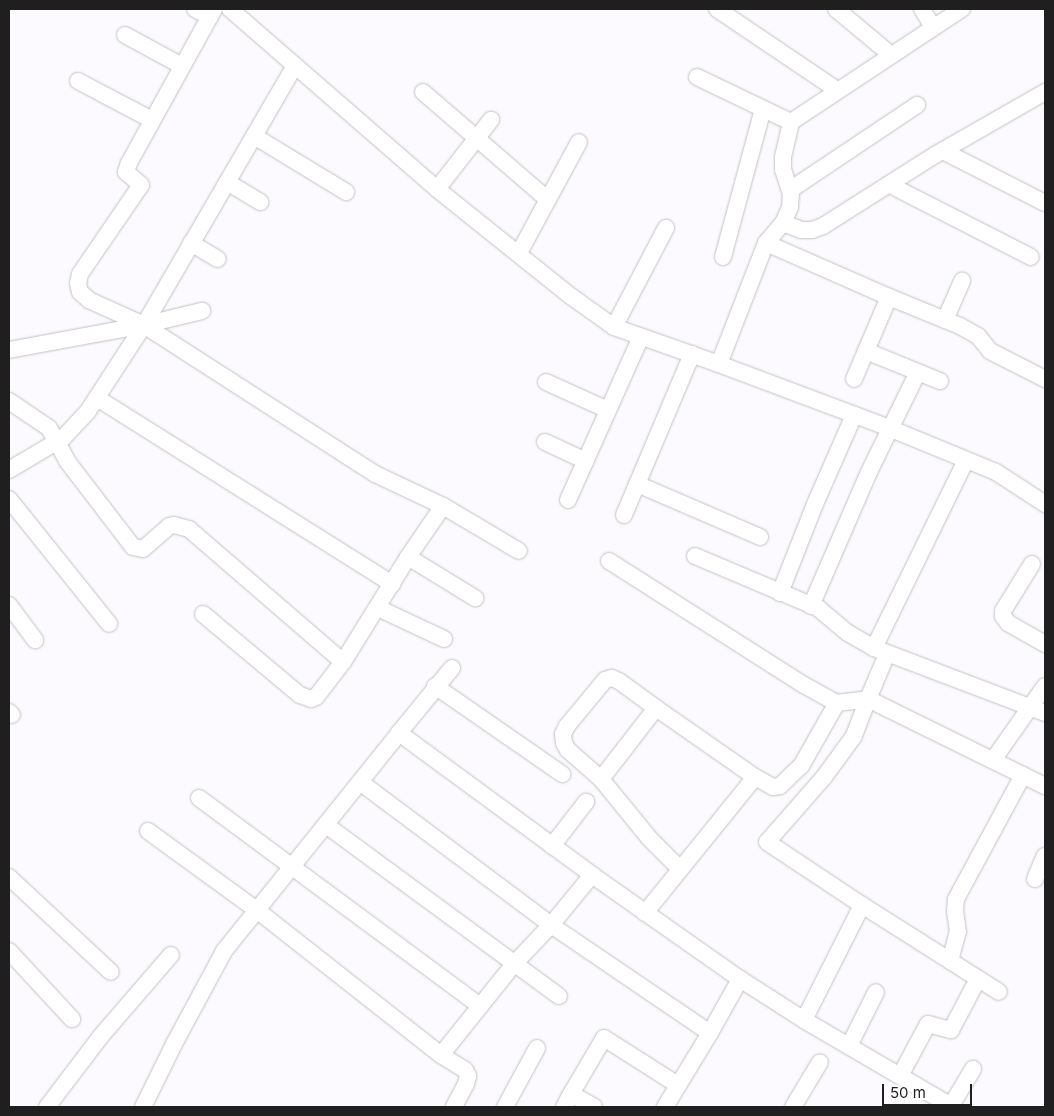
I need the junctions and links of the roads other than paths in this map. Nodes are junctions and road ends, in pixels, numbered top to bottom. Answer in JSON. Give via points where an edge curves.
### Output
{"nodes":[{"id":1,"x":195,"y":9,"type":"edge"},
{"id":2,"x":230,"y":9,"type":"edge"},
{"id":3,"x":717,"y":9,"type":"edge"},
{"id":4,"x":836,"y":9,"type":"edge"},
{"id":5,"x":922,"y":9,"type":"edge"},
{"id":6,"x":962,"y":9,"type":"edge"},
{"id":7,"x":212,"y":13,"type":"edge"},
{"id":8,"x":933,"y":27,"type":"junction"},
{"id":9,"x":125,"y":35,"type":"dead end"},
{"id":10,"x":891,"y":55,"type":"junction"},
{"id":11,"x":182,"y":66,"type":"junction"},
{"id":12,"x":295,"y":66,"type":"junction"},
{"id":13,"x":697,"y":77,"type":"dead end"},
{"id":14,"x":78,"y":81,"type":"dead end"},
{"id":15,"x":837,"y":90,"type":"junction"},
{"id":16,"x":423,"y":92,"type":"dead end"},
{"id":17,"x":1045,"y":92,"type":"edge"},
{"id":18,"x":917,"y":105,"type":"dead end"},
{"id":19,"x":763,"y":109,"type":"junction"},
{"id":20,"x":152,"y":120,"type":"junction"},
{"id":21,"x":491,"y":120,"type":"dead end"},
{"id":22,"x":791,"y":122,"type":"junction"},
{"id":23,"x":254,"y":136,"type":"junction"},
{"id":24,"x":476,"y":138,"type":"junction"},
{"id":25,"x":579,"y":142,"type":"dead end"},
{"id":26,"x":943,"y":151,"type":"junction"},
{"id":27,"x":227,"y":182,"type":"junction"},
{"id":28,"x":890,"y":185,"type":"junction"},
{"id":29,"x":437,"y":189,"type":"junction"},
{"id":30,"x":790,"y":190,"type":"junction"},
{"id":31,"x":346,"y":192,"type":"dead end"},
{"id":32,"x":548,"y":200,"type":"junction"},
{"id":33,"x":260,"y":202,"type":"dead end"},
{"id":34,"x":1045,"y":203,"type":"edge"},
{"id":35,"x":783,"y":223,"type":"junction"},
{"id":36,"x":666,"y":228,"type":"dead end"},
{"id":37,"x":191,"y":243,"type":"junction"},
{"id":38,"x":766,"y":244,"type":"junction"},
{"id":39,"x":519,"y":253,"type":"junction"},
{"id":40,"x":723,"y":257,"type":"dead end"},
{"id":41,"x":1031,"y":257,"type":"dead end"},
{"id":42,"x":218,"y":259,"type":"dead end"},
{"id":43,"x":962,"y":281,"type":"dead end"},
{"id":44,"x":889,"y":297,"type":"junction"},
{"id":45,"x":202,"y":311,"type":"dead end"},
{"id":46,"x":944,"y":320,"type":"junction"},
{"id":47,"x":144,"y":325,"type":"junction"},
{"id":48,"x":614,"y":327,"type":"junction"},
{"id":49,"x":641,"y":336,"type":"junction"},
{"id":50,"x":9,"y":350,"type":"edge"},
{"id":51,"x":866,"y":351,"type":"junction"},
{"id":52,"x":692,"y":354,"type":"junction"},
{"id":53,"x":719,"y":364,"type":"junction"},
{"id":54,"x":918,"y":372,"type":"junction"},
{"id":55,"x":854,"y":379,"type":"dead end"},
{"id":56,"x":1045,"y":379,"type":"edge"},
{"id":57,"x":546,"y":382,"type":"dead end"},
{"id":58,"x":940,"y":382,"type":"dead end"},
{"id":59,"x":97,"y":398,"type":"junction"},
{"id":60,"x":9,"y":401,"type":"edge"},
{"id":61,"x":608,"y":410,"type":"junction"},
{"id":62,"x":854,"y":415,"type":"junction"},
{"id":63,"x":889,"y":428,"type":"junction"},
{"id":64,"x":57,"y":441,"type":"junction"},
{"id":65,"x":545,"y":442,"type":"dead end"},
{"id":66,"x":966,"y":460,"type":"junction"},
{"id":67,"x":586,"y":461,"type":"junction"},
{"id":68,"x":9,"y":470,"type":"edge"},
{"id":69,"x":637,"y":484,"type":"junction"},
{"id":70,"x":9,"y":499,"type":"edge"},
{"id":71,"x":568,"y":500,"type":"dead end"},
{"id":72,"x":1045,"y":504,"type":"edge"},
{"id":73,"x":443,"y":506,"type":"junction"},
{"id":74,"x":624,"y":514,"type":"dead end"},
{"id":75,"x":760,"y":537,"type":"dead end"},
{"id":76,"x":519,"y":551,"type":"dead end"},
{"id":77,"x":695,"y":556,"type":"dead end"},
{"id":78,"x":408,"y":557,"type":"junction"},
{"id":79,"x":609,"y":561,"type":"dead end"},
{"id":80,"x":1032,"y":564,"type":"dead end"},
{"id":81,"x":392,"y":584,"type":"junction"},
{"id":82,"x":780,"y":593,"type":"junction"},
{"id":83,"x":475,"y":598,"type":"dead end"},
{"id":84,"x":9,"y":605,"type":"edge"},
{"id":85,"x":811,"y":606,"type":"junction"},
{"id":86,"x":378,"y":608,"type":"junction"},
{"id":87,"x":203,"y":614,"type":"dead end"},
{"id":88,"x":109,"y":624,"type":"dead end"},
{"id":89,"x":444,"y":639,"type":"dead end"},
{"id":90,"x":35,"y":640,"type":"dead end"},
{"id":91,"x":1045,"y":644,"type":"edge"},
{"id":92,"x":881,"y":651,"type":"junction"},
{"id":93,"x":343,"y":662,"type":"junction"},
{"id":94,"x":452,"y":668,"type":"dead end"},
{"id":95,"x":435,"y":686,"type":"junction"},
{"id":96,"x":1045,"y":686,"type":"edge"},
{"id":97,"x":868,"y":699,"type":"junction"},
{"id":98,"x":836,"y":702,"type":"junction"},
{"id":99,"x":656,"y":708,"type":"junction"},
{"id":100,"x":1038,"y":710,"type":"edge"},
{"id":101,"x":399,"y":733,"type":"junction"},
{"id":102,"x":993,"y":760,"type":"junction"},
{"id":103,"x":562,"y":774,"type":"dead end"},
{"id":104,"x":1022,"y":775,"type":"junction"},
{"id":105,"x":755,"y":776,"type":"junction"},
{"id":106,"x":601,"y":778,"type":"junction"},
{"id":107,"x":360,"y":782,"type":"junction"},
{"id":108,"x":1045,"y":786,"type":"edge"},
{"id":109,"x":199,"y":798,"type":"dead end"},
{"id":110,"x":586,"y":802,"type":"dead end"},
{"id":111,"x":326,"y":824,"type":"junction"},
{"id":112,"x":148,"y":831,"type":"dead end"},
{"id":113,"x":552,"y":846,"type":"junction"},
{"id":114,"x":1045,"y":856,"type":"edge"},
{"id":115,"x":293,"y":866,"type":"junction"},
{"id":116,"x":680,"y":869,"type":"junction"},
{"id":117,"x":592,"y":875,"type":"junction"},
{"id":118,"x":9,"y":877,"type":"edge"},
{"id":119,"x":1035,"y":879,"type":"dead end"},
{"id":120,"x":862,"y":905,"type":"junction"},
{"id":121,"x":258,"y":911,"type":"junction"},
{"id":122,"x":645,"y":913,"type":"junction"},
{"id":123,"x":551,"y":925,"type":"junction"},
{"id":124,"x":9,"y":951,"type":"edge"},
{"id":125,"x":171,"y":955,"type":"dead end"},
{"id":126,"x":950,"y":960,"type":"junction"},
{"id":127,"x":514,"y":964,"type":"junction"},
{"id":128,"x":111,"y":972,"type":"dead end"},
{"id":129,"x":740,"y":979,"type":"junction"},
{"id":130,"x":978,"y":979,"type":"junction"},
{"id":131,"x":876,"y":992,"type":"dead end"},
{"id":132,"x":999,"y":992,"type":"dead end"},
{"id":133,"x":559,"y":996,"type":"dead end"},
{"id":134,"x":480,"y":1006,"type":"junction"},
{"id":135,"x":72,"y":1019,"type":"dead end"},
{"id":136,"x":804,"y":1020,"type":"junction"},
{"id":137,"x":710,"y":1033,"type":"junction"},
{"id":138,"x":849,"y":1046,"type":"junction"},
{"id":139,"x":537,"y":1048,"type":"dead end"},
{"id":140,"x":441,"y":1055,"type":"junction"},
{"id":141,"x":820,"y":1062,"type":"dead end"},
{"id":142,"x":973,"y":1069,"type":"dead end"},
{"id":143,"x":900,"y":1076,"type":"junction"},
{"id":144,"x":678,"y":1085,"type":"junction"},
{"id":145,"x":567,"y":1101,"type":"edge"},
{"id":146,"x":46,"y":1107,"type":"edge"},
{"id":147,"x":143,"y":1107,"type":"edge"},
{"id":148,"x":454,"y":1107,"type":"edge"},
{"id":149,"x":505,"y":1107,"type":"edge"},
{"id":150,"x":594,"y":1107,"type":"edge"},
{"id":151,"x":665,"y":1107,"type":"edge"},
{"id":152,"x":793,"y":1107,"type":"edge"}],
"edges":[{"from":1,"to":7,"type":"street"},
{"from":2,"to":12,"type":"street"},
{"from":3,"to":15,"type":"street"},
{"from":4,"to":10,"type":"street"},
{"from":5,"to":8,"type":"street"},
{"from":6,"to":8,"type":"street"},
{"from":7,"to":11,"type":"street"},
{"from":8,"to":10,"type":"street"},
{"from":9,"to":11,"type":"street"},
{"from":10,"to":15,"type":"street"},
{"from":11,"to":20,"type":"street"},
{"from":12,"to":23,"type":"street"},
{"from":12,"to":29,"type":"street"},
{"from":13,"to":19,"type":"street"},
{"from":14,"to":20,"type":"street"},
{"from":15,"to":22,"type":"street"},
{"from":16,"to":24,"type":"street"},
{"from":17,"to":26,"type":"street"},
{"from":18,"to":30,"type":"street"},
{"from":19,"to":22,"type":"street"},
{"from":19,"to":40,"type":"street"},
{"from":20,"to":47,"type":"street","via":[[126,172],[141,185],[80,274],[78,283],[80,292],[89,300]]},
{"from":21,"to":24,"type":"street"},
{"from":22,"to":30,"type":"street","via":[[783,157],[783,170]]},
{"from":23,"to":27,"type":"street"},
{"from":23,"to":31,"type":"street"},
{"from":24,"to":29,"type":"street"},
{"from":24,"to":32,"type":"street"},
{"from":25,"to":32,"type":"street"},
{"from":26,"to":28,"type":"street"},
{"from":26,"to":34,"type":"street"},
{"from":27,"to":33,"type":"street"},
{"from":27,"to":37,"type":"street"},
{"from":28,"to":35,"type":"street","via":[[812,230],[801,230]]},
{"from":28,"to":41,"type":"street"},
{"from":29,"to":39,"type":"street"},
{"from":30,"to":35,"type":"street","via":[[790,207]]},
{"from":32,"to":39,"type":"street"},
{"from":35,"to":38,"type":"street"},
{"from":36,"to":48,"type":"street"},
{"from":37,"to":42,"type":"street"},
{"from":37,"to":47,"type":"street"},
{"from":38,"to":44,"type":"street"},
{"from":38,"to":53,"type":"street"},
{"from":39,"to":48,"type":"street"},
{"from":43,"to":46,"type":"street"},
{"from":44,"to":46,"type":"street"},
{"from":44,"to":51,"type":"street"},
{"from":45,"to":47,"type":"street"},
{"from":46,"to":56,"type":"street","via":[[978,336],[990,351]]},
{"from":47,"to":50,"type":"street"},
{"from":47,"to":59,"type":"street"},
{"from":47,"to":73,"type":"street","via":[[375,474]]},
{"from":48,"to":49,"type":"street"},
{"from":49,"to":52,"type":"street"},
{"from":49,"to":61,"type":"street"},
{"from":51,"to":54,"type":"street"},
{"from":51,"to":55,"type":"street"},
{"from":52,"to":53,"type":"street"},
{"from":52,"to":69,"type":"street"},
{"from":53,"to":62,"type":"street"},
{"from":54,"to":58,"type":"street"},
{"from":54,"to":63,"type":"street"},
{"from":57,"to":61,"type":"street"},
{"from":59,"to":64,"type":"street","via":[[76,425]]},
{"from":59,"to":81,"type":"street"},
{"from":60,"to":64,"type":"street","via":[[43,423]]},
{"from":61,"to":67,"type":"street"},
{"from":62,"to":63,"type":"street"},
{"from":62,"to":82,"type":"street","via":[[814,504]]},
{"from":63,"to":66,"type":"street"},
{"from":63,"to":85,"type":"street"},
{"from":64,"to":68,"type":"street"},
{"from":64,"to":93,"type":"street","via":[[72,468],[133,547],[143,549],[169,526],[189,528]]},
{"from":65,"to":67,"type":"street"},
{"from":66,"to":72,"type":"street","via":[[996,472]]},
{"from":66,"to":92,"type":"street"},
{"from":67,"to":71,"type":"street"},
{"from":69,"to":74,"type":"street"},
{"from":69,"to":75,"type":"street"},
{"from":70,"to":88,"type":"street"},
{"from":73,"to":76,"type":"street"},
{"from":73,"to":78,"type":"street"},
{"from":77,"to":82,"type":"street"},
{"from":78,"to":81,"type":"street"},
{"from":78,"to":83,"type":"street"},
{"from":79,"to":98,"type":"street"},
{"from":80,"to":91,"type":"street","via":[[1003,616],[1008,623]]},
{"from":81,"to":86,"type":"street"},
{"from":82,"to":85,"type":"street"},
{"from":84,"to":90,"type":"street"},
{"from":85,"to":92,"type":"street","via":[[828,615],[848,633]]},
{"from":86,"to":89,"type":"street"},
{"from":86,"to":93,"type":"street"},
{"from":87,"to":93,"type":"street","via":[[306,698],[316,697]]},
{"from":92,"to":97,"type":"street"},
{"from":92,"to":100,"type":"street"},
{"from":94,"to":95,"type":"street"},
{"from":95,"to":101,"type":"street"},
{"from":95,"to":103,"type":"street"},
{"from":96,"to":100,"type":"street"},
{"from":97,"to":98,"type":"street"},
{"from":97,"to":102,"type":"street"},
{"from":97,"to":120,"type":"street","via":[[854,736],[824,777],[767,842]]},
{"from":98,"to":105,"type":"street","via":[[801,766],[780,786],[773,787]]},
{"from":99,"to":105,"type":"street"},
{"from":99,"to":106,"type":"street"},
{"from":99,"to":106,"type":"street","via":[[612,678],[605,680],[567,726],[563,734],[568,750]]},
{"from":100,"to":102,"type":"street"},
{"from":101,"to":107,"type":"street"},
{"from":101,"to":113,"type":"street"},
{"from":102,"to":104,"type":"street"},
{"from":104,"to":108,"type":"street"},
{"from":104,"to":126,"type":"street","via":[[956,899],[958,932]]},
{"from":105,"to":116,"type":"street"},
{"from":106,"to":116,"type":"street","via":[[650,839]]},
{"from":107,"to":111,"type":"street"},
{"from":107,"to":123,"type":"street"},
{"from":109,"to":115,"type":"street"},
{"from":110,"to":113,"type":"street"},
{"from":111,"to":115,"type":"street"},
{"from":111,"to":127,"type":"street"},
{"from":112,"to":121,"type":"street"},
{"from":113,"to":117,"type":"street"},
{"from":114,"to":119,"type":"street"},
{"from":115,"to":121,"type":"street"},
{"from":115,"to":134,"type":"street"},
{"from":116,"to":122,"type":"street"},
{"from":117,"to":122,"type":"street"},
{"from":117,"to":123,"type":"street"},
{"from":118,"to":128,"type":"street"},
{"from":120,"to":126,"type":"street"},
{"from":120,"to":136,"type":"street"},
{"from":121,"to":140,"type":"street"},
{"from":121,"to":147,"type":"street","via":[[224,951]]},
{"from":122,"to":129,"type":"street"},
{"from":123,"to":127,"type":"street"},
{"from":123,"to":137,"type":"street"},
{"from":124,"to":135,"type":"street"},
{"from":125,"to":146,"type":"street","via":[[101,1036]]},
{"from":126,"to":130,"type":"street"},
{"from":127,"to":133,"type":"street"},
{"from":127,"to":134,"type":"street"},
{"from":129,"to":136,"type":"street"},
{"from":129,"to":137,"type":"street"},
{"from":130,"to":132,"type":"street"},
{"from":130,"to":143,"type":"street","via":[[952,1030],[928,1024]]},
{"from":131,"to":138,"type":"street"},
{"from":134,"to":140,"type":"street"},
{"from":136,"to":138,"type":"street"},
{"from":137,"to":144,"type":"street"},
{"from":138,"to":143,"type":"street"},
{"from":139,"to":149,"type":"street"},
{"from":140,"to":148,"type":"street","via":[[465,1070],[468,1076]]},
{"from":141,"to":152,"type":"street"},
{"from":142,"to":143,"type":"street","via":[[952,1104]]},
{"from":144,"to":145,"type":"street","via":[[604,1038]]},
{"from":144,"to":151,"type":"street"},
{"from":145,"to":150,"type":"street"}]}
